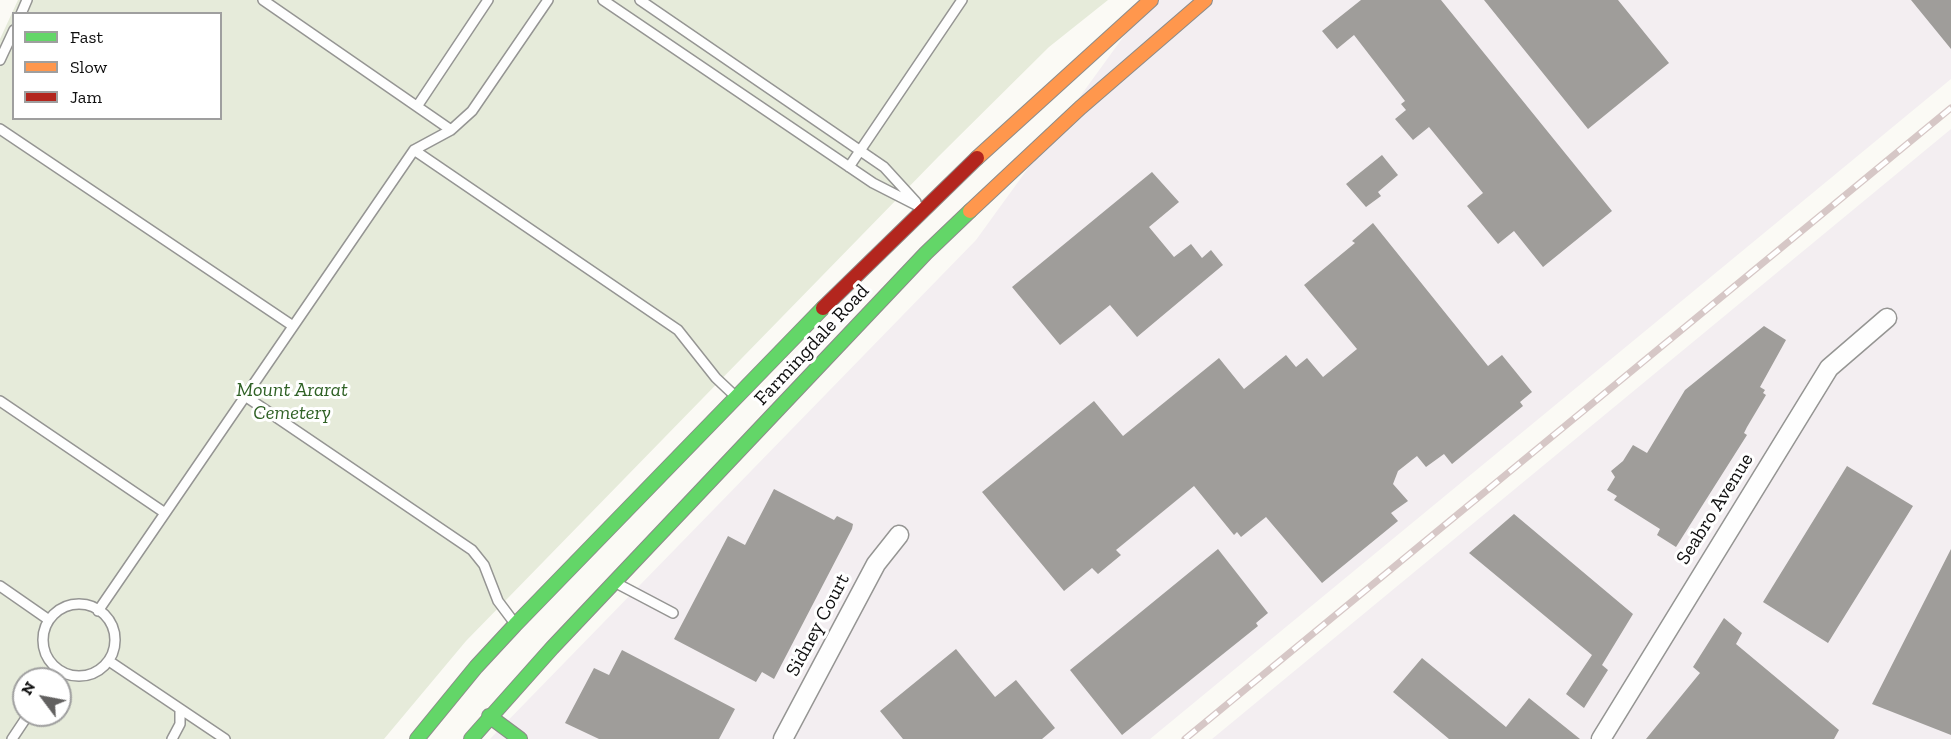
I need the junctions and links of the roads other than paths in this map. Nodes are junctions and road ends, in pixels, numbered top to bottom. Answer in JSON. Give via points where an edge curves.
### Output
{"nodes":[{"id":1,"x":263,"y":0,"type":"edge"},
{"id":2,"x":488,"y":0,"type":"edge"},
{"id":3,"x":548,"y":0,"type":"edge"},
{"id":4,"x":603,"y":0,"type":"edge"},
{"id":5,"x":640,"y":0,"type":"edge"},
{"id":6,"x":962,"y":0,"type":"edge"},
{"id":7,"x":1151,"y":0,"type":"edge"},
{"id":8,"x":1205,"y":0,"type":"edge"},
{"id":9,"x":12,"y":34,"type":"edge"},
{"id":10,"x":0,"y":60,"type":"edge"},
{"id":11,"x":417,"y":105,"type":"junction"},
{"id":12,"x":0,"y":129,"type":"edge"},
{"id":13,"x":451,"y":130,"type":"junction"},
{"id":14,"x":414,"y":150,"type":"junction"},
{"id":15,"x":860,"y":150,"type":"junction"},
{"id":16,"x":849,"y":167,"type":"junction"},
{"id":17,"x":922,"y":208,"type":"junction"},
{"id":18,"x":1887,"y":318,"type":"dead end"},
{"id":19,"x":293,"y":326,"type":"junction"},
{"id":20,"x":245,"y":396,"type":"junction"},
{"id":21,"x":736,"y":398,"type":"junction"},
{"id":22,"x":0,"y":401,"type":"edge"},
{"id":23,"x":656,"y":481,"type":"junction"},
{"id":24,"x":165,"y":513,"type":"junction"},
{"id":25,"x":899,"y":535,"type":"dead end"},
{"id":26,"x":602,"y":557,"type":"dead end"},
{"id":27,"x":615,"y":583,"type":"junction"},
{"id":28,"x":0,"y":586,"type":"edge"},
{"id":29,"x":98,"y":611,"type":"junction"},
{"id":30,"x":673,"y":613,"type":"dead end"},
{"id":31,"x":49,"y":620,"type":"junction"},
{"id":32,"x":515,"y":625,"type":"junction"},
{"id":33,"x":109,"y":662,"type":"junction"},
{"id":34,"x":56,"y":667,"type":"edge"},
{"id":35,"x":72,"y":675,"type":"edge"},
{"id":36,"x":479,"y":705,"type":"dead end"},
{"id":37,"x":180,"y":709,"type":"junction"},
{"id":38,"x":489,"y":716,"type":"junction"},
{"id":39,"x":172,"y":739,"type":"edge"},
{"id":40,"x":225,"y":739,"type":"edge"},
{"id":41,"x":417,"y":739,"type":"edge"},
{"id":42,"x":471,"y":739,"type":"edge"},
{"id":43,"x":520,"y":739,"type":"edge"},
{"id":44,"x":783,"y":739,"type":"edge"},
{"id":45,"x":1601,"y":739,"type":"edge"}],
"edges":[{"from":1,"to":11,"type":"lane"},
{"from":2,"to":11,"type":"lane"},
{"from":3,"to":13,"type":"lane","via":[[479,102]]},
{"from":4,"to":16,"type":"lane"},
{"from":5,"to":15,"type":"lane"},
{"from":6,"to":15,"type":"lane"},
{"from":7,"to":17,"type":"main road","name":"Farmingdale Road"},
{"from":8,"to":27,"type":"main road","name":"Farmingdale Road","via":[[1088,101],[948,231]]},
{"from":9,"to":10,"type":"lane"},
{"from":11,"to":13,"type":"lane"},
{"from":12,"to":19,"type":"lane"},
{"from":13,"to":14,"type":"lane"},
{"from":14,"to":19,"type":"lane"},
{"from":14,"to":21,"type":"lane","via":[[678,330]]},
{"from":15,"to":16,"type":"lane"},
{"from":15,"to":17,"type":"lane","via":[[884,167]]},
{"from":16,"to":17,"type":"lane"},
{"from":17,"to":21,"type":"main road","name":"Farmingdale Road"},
{"from":18,"to":45,"type":"street","name":"Seabro Avenue","via":[[1829,368]]},
{"from":19,"to":20,"type":"lane"},
{"from":20,"to":24,"type":"lane"},
{"from":20,"to":32,"type":"lane","via":[[472,550]]},
{"from":21,"to":23,"type":"main road","name":"Farmingdale Road"},
{"from":22,"to":24,"type":"lane"},
{"from":23,"to":26,"type":"main road","via":[[631,522]]},
{"from":23,"to":32,"type":"main road","name":"Farmingdale Road"},
{"from":24,"to":29,"type":"lane"},
{"from":25,"to":44,"type":"street","name":"Sidney Court","via":[[876,564]]},
{"from":27,"to":30,"type":"lane"},
{"from":27,"to":38,"type":"main road","name":"Farmingdale Road"},
{"from":28,"to":31,"type":"lane"},
{"from":29,"to":31,"type":"lane","via":[[82,604],[70,605],[59,609]]},
{"from":29,"to":33,"type":"lane","via":[[114,636]]},
{"from":31,"to":34,"type":"lane","via":[[42,644],[48,660]]},
{"from":32,"to":41,"type":"main road","name":"Farmingdale Road"},
{"from":33,"to":35,"type":"lane","via":[[89,676]]},
{"from":33,"to":37,"type":"lane"},
{"from":36,"to":38,"type":"main road"},
{"from":37,"to":39,"type":"lane","via":[[180,724]]},
{"from":37,"to":40,"type":"lane"},
{"from":38,"to":42,"type":"main road","name":"Farmingdale Road"},
{"from":38,"to":43,"type":"main road"}]}
